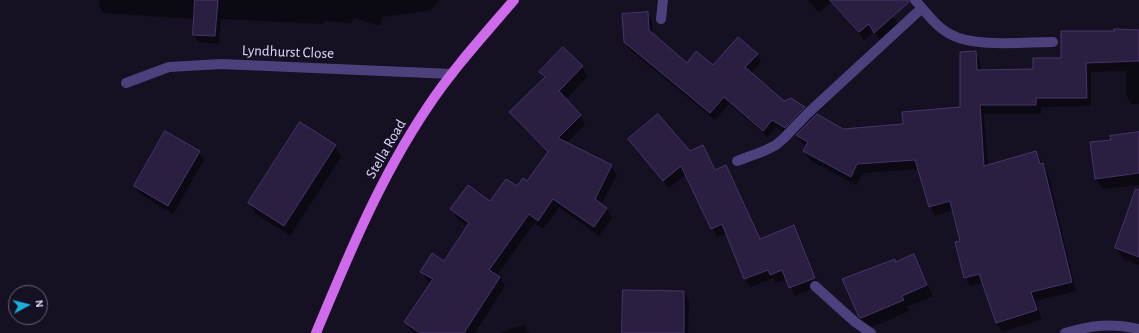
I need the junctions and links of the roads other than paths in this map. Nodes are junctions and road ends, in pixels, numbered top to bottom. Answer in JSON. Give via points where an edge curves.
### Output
{"nodes":[{"id":1,"x":514,"y":0,"type":"edge"},
{"id":2,"x":663,"y":0,"type":"edge"},
{"id":3,"x":915,"y":0,"type":"edge"},
{"id":4,"x":922,"y":8,"type":"junction"},
{"id":5,"x":661,"y":19,"type":"dead end"},
{"id":6,"x":1053,"y":42,"type":"dead end"},
{"id":7,"x":452,"y":74,"type":"junction"},
{"id":8,"x":126,"y":83,"type":"dead end"},
{"id":9,"x":737,"y":161,"type":"dead end"},
{"id":10,"x":815,"y":286,"type":"dead end"},
{"id":11,"x":1139,"y":329,"type":"edge"},
{"id":12,"x":316,"y":333,"type":"edge"},
{"id":13,"x":871,"y":333,"type":"edge"},
{"id":14,"x":1065,"y":333,"type":"edge"}],
"edges":[{"from":1,"to":7,"type":"main road","name":"Stella Road"},
{"from":2,"to":5,"type":"street"},
{"from":3,"to":4,"type":"street"},
{"from":4,"to":6,"type":"street","via":[[948,34],[959,39],[972,42]]},
{"from":4,"to":9,"type":"street","via":[[776,145]]},
{"from":7,"to":8,"type":"street","name":"Lyndhurst Close","via":[[221,64],[169,67]]},
{"from":7,"to":12,"type":"main road","name":"Stella Road","via":[[427,108],[386,176],[353,244]]},
{"from":10,"to":13,"type":"street"},
{"from":11,"to":14,"type":"street","via":[[1110,325],[1087,327]]}]}
